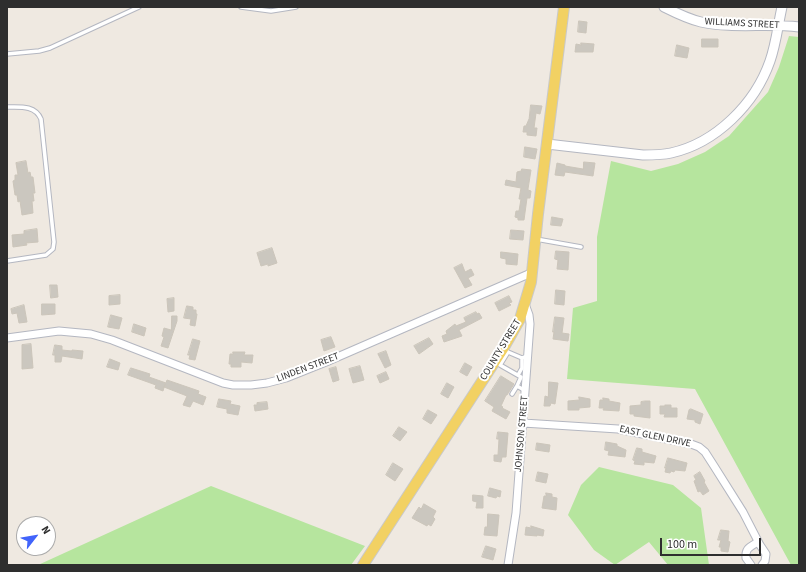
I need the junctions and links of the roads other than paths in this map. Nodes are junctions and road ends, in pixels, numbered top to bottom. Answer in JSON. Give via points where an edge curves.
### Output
{"nodes":[{"id":1,"x":139,"y":7,"type":"edge"},
{"id":2,"x":241,"y":7,"type":"edge"},
{"id":3,"x":296,"y":7,"type":"edge"},
{"id":4,"x":564,"y":7,"type":"edge"},
{"id":5,"x":664,"y":7,"type":"edge"},
{"id":6,"x":782,"y":7,"type":"edge"},
{"id":7,"x":779,"y":25,"type":"junction"},
{"id":8,"x":799,"y":28,"type":"edge"},
{"id":9,"x":7,"y":54,"type":"edge"},
{"id":10,"x":7,"y":107,"type":"edge"},
{"id":11,"x":547,"y":144,"type":"junction"},
{"id":12,"x":535,"y":239,"type":"junction"},
{"id":13,"x":581,"y":247,"type":"dead end"},
{"id":14,"x":7,"y":261,"type":"edge"},
{"id":15,"x":531,"y":273,"type":"junction"},
{"id":16,"x":525,"y":304,"type":"junction"},
{"id":17,"x":7,"y":338,"type":"edge"},
{"id":18,"x":506,"y":351,"type":"junction"},
{"id":19,"x":525,"y":357,"type":"junction"},
{"id":20,"x":518,"y":375,"type":"junction"},
{"id":21,"x":517,"y":386,"type":"junction"},
{"id":22,"x":526,"y":390,"type":"junction"},
{"id":23,"x":512,"y":394,"type":"dead end"},
{"id":24,"x":523,"y":423,"type":"junction"},
{"id":25,"x":758,"y":542,"type":"junction"},
{"id":26,"x":363,"y":565,"type":"edge"},
{"id":27,"x":508,"y":565,"type":"edge"},
{"id":28,"x":751,"y":565,"type":"edge"},
{"id":29,"x":762,"y":565,"type":"edge"}],
"edges":[{"from":1,"to":9,"type":"lane","via":[[50,48]]},
{"from":2,"to":3,"type":"lane","via":[[271,11]]},
{"from":4,"to":11,"type":"main road","name":"COUNTY STREET"},
{"from":5,"to":7,"type":"street","name":"WILLIAMS STREET","via":[[692,20],[707,23]]},
{"from":6,"to":7,"type":"street"},
{"from":7,"to":8,"type":"street","name":"WILLIAMS STREET"},
{"from":7,"to":11,"type":"street","via":[[771,60],[755,93],[729,122],[695,144],[670,153],[643,156]]},
{"from":10,"to":14,"type":"lane","via":[[32,109],[41,119],[54,242],[53,249],[46,255]]},
{"from":11,"to":12,"type":"main road","name":"COUNTY STREET"},
{"from":12,"to":13,"type":"lane"},
{"from":12,"to":15,"type":"main road","name":"COUNTY STREET"},
{"from":15,"to":16,"type":"main road","name":"COUNTY STREET"},
{"from":15,"to":17,"type":"street","name":"LINDEN STREET","via":[[317,366],[286,378],[259,384],[239,386],[223,383],[91,334],[59,331]]},
{"from":16,"to":18,"type":"main road","name":"COUNTY STREET"},
{"from":16,"to":19,"type":"street","name":"JOHNSON STREET","via":[[530,324]]},
{"from":18,"to":19,"type":"lane"},
{"from":18,"to":20,"type":"lane","via":[[500,365]]},
{"from":18,"to":26,"type":"main road","name":"COUNTY STREET"},
{"from":19,"to":20,"type":"lane"},
{"from":19,"to":22,"type":"street","name":"JOHNSON STREET"},
{"from":20,"to":21,"type":"lane","via":[[521,377]]},
{"from":21,"to":22,"type":"lane"},
{"from":21,"to":23,"type":"lane"},
{"from":22,"to":24,"type":"street","name":"JOHNSON STREET"},
{"from":24,"to":25,"type":"street","name":"EAST GLEN DRIVE","via":[[618,429],[699,447],[719,473]]},
{"from":24,"to":27,"type":"street","name":"JOHNSON STREET","via":[[516,512]]},
{"from":25,"to":28,"type":"street","via":[[749,546],[746,551],[746,558]]},
{"from":25,"to":29,"type":"street","name":"EAST GLEN DRIVE","via":[[766,554]]}]}
